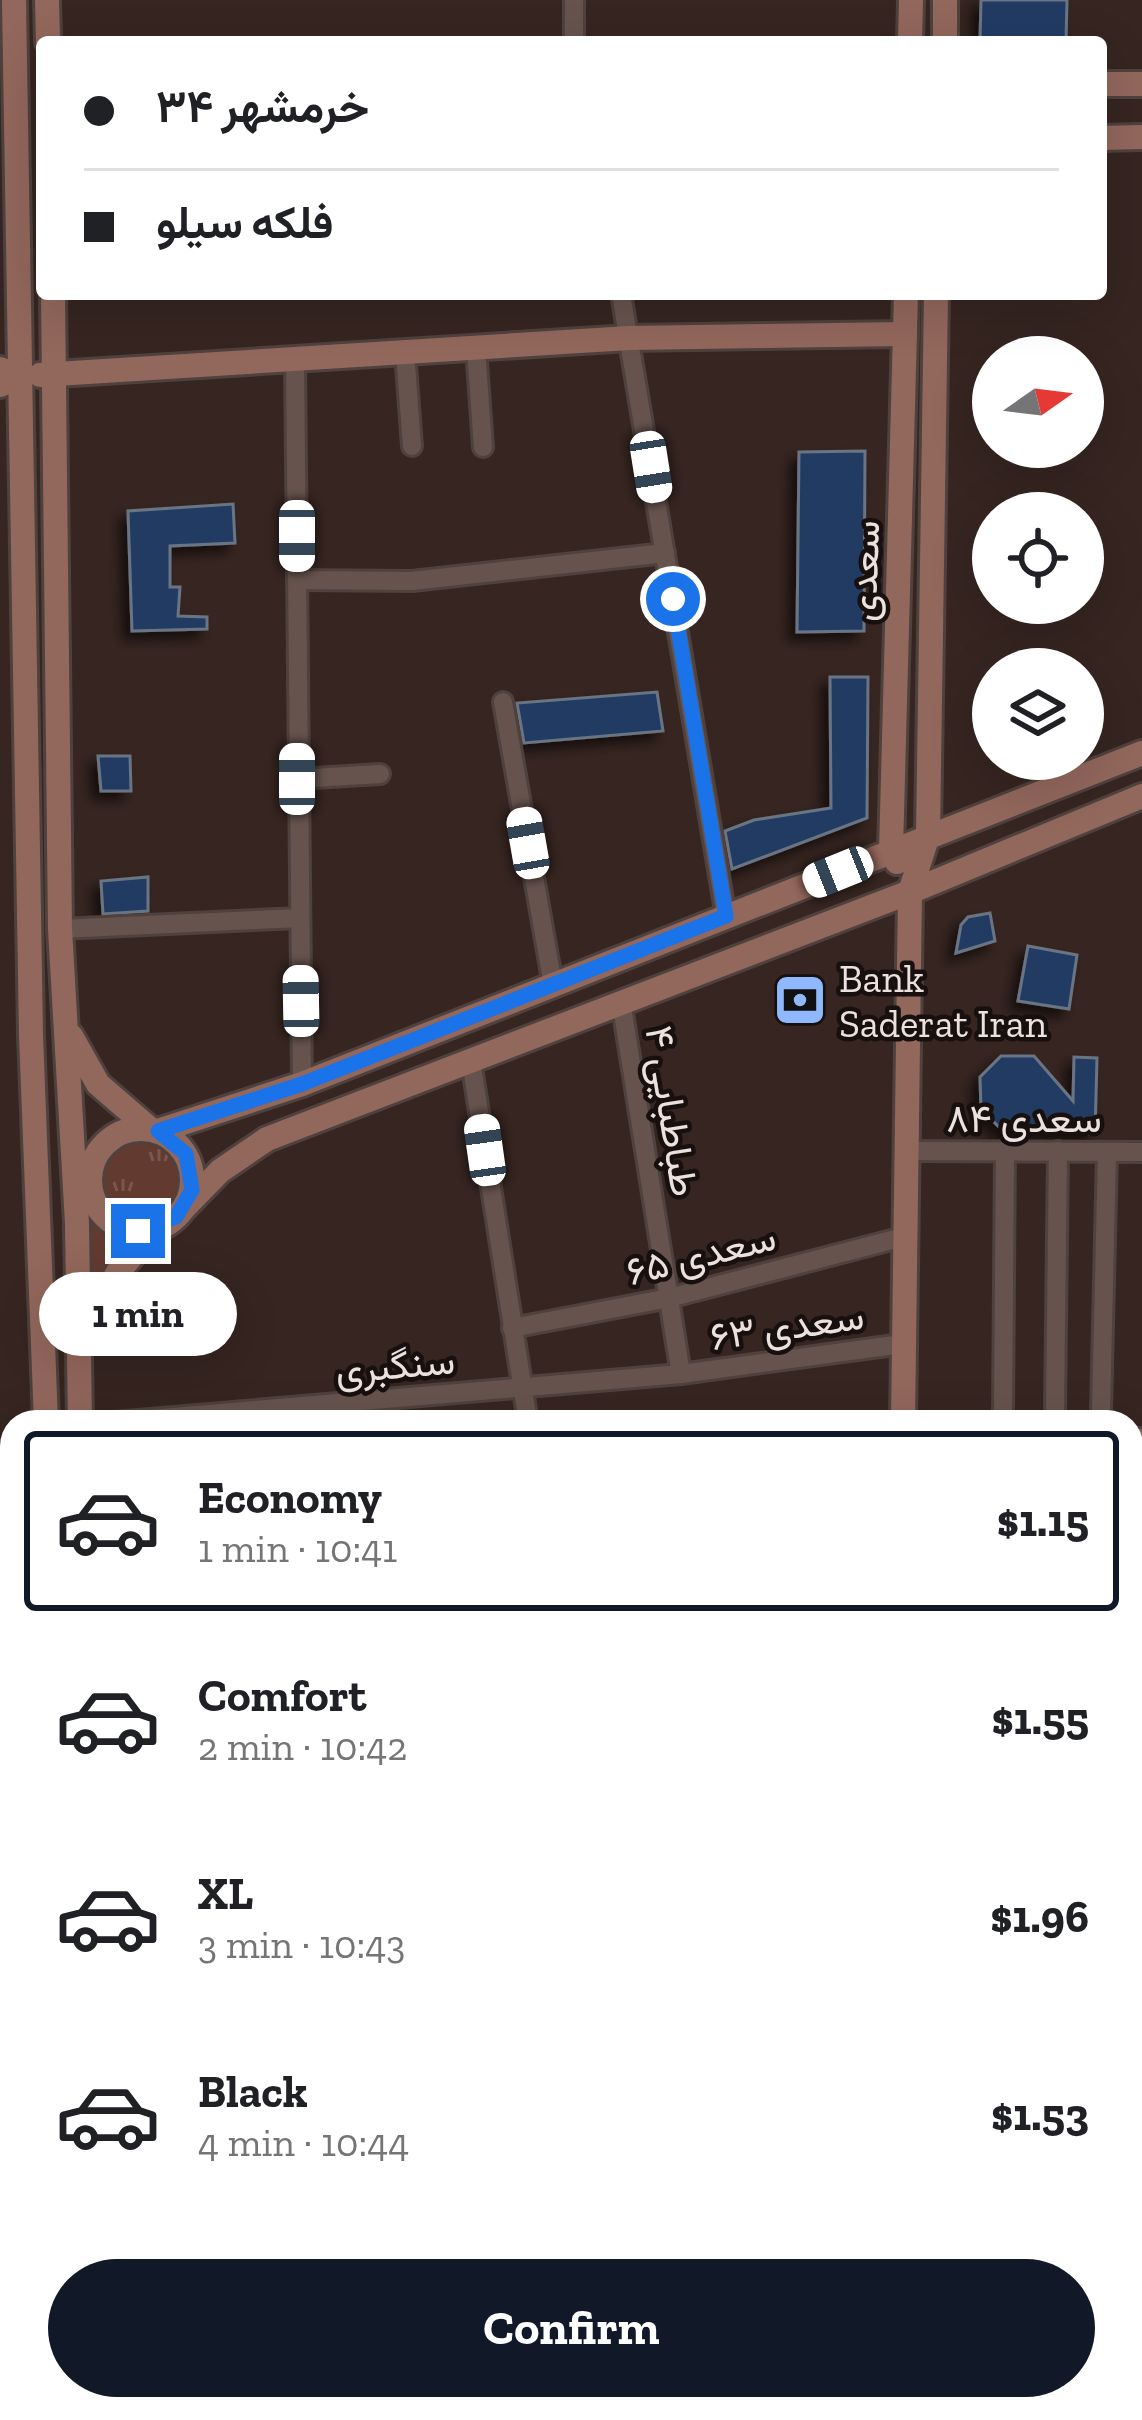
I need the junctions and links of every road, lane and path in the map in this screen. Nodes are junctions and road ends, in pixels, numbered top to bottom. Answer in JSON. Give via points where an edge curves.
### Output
{"nodes":[{"id":1,"x":14,"y":0,"type":"edge"},
{"id":2,"x":46,"y":0,"type":"edge"},
{"id":3,"x":574,"y":0,"type":"edge"},
{"id":4,"x":911,"y":0,"type":"edge"},
{"id":5,"x":945,"y":0,"type":"edge"},
{"id":6,"x":48,"y":36,"type":"edge"},
{"id":7,"x":574,"y":36,"type":"edge"},
{"id":8,"x":910,"y":36,"type":"edge"},
{"id":9,"x":945,"y":36,"type":"edge"},
{"id":10,"x":1107,"y":84,"type":"edge"},
{"id":11,"x":1142,"y":84,"type":"edge"},
{"id":12,"x":1142,"y":137,"type":"edge"},
{"id":13,"x":1107,"y":138,"type":"edge"},
{"id":14,"x":52,"y":300,"type":"edge"},
{"id":15,"x":622,"y":300,"type":"edge"},
{"id":16,"x":906,"y":300,"type":"edge"},
{"id":17,"x":936,"y":300,"type":"edge"},
{"id":18,"x":905,"y":334,"type":"junction"},
{"id":19,"x":629,"y":338,"type":"junction"},
{"id":20,"x":476,"y":348,"type":"junction"},
{"id":21,"x":405,"y":352,"type":"junction"},
{"id":22,"x":295,"y":358,"type":"junction"},
{"id":23,"x":53,"y":374,"type":"junction"},
{"id":24,"x":7,"y":377,"type":"edge"},
{"id":25,"x":412,"y":446,"type":"dead end"},
{"id":26,"x":483,"y":447,"type":"dead end"},
{"id":27,"x":665,"y":554,"type":"junction"},
{"id":28,"x":297,"y":580,"type":"junction"},
{"id":29,"x":503,"y":702,"type":"dead end"},
{"id":30,"x":1142,"y":753,"type":"edge"},
{"id":31,"x":380,"y":774,"type":"dead end"},
{"id":32,"x":297,"y":779,"type":"junction"},
{"id":33,"x":1142,"y":796,"type":"edge"},
{"id":34,"x":928,"y":836,"type":"junction"},
{"id":35,"x":891,"y":851,"type":"junction"},
{"id":36,"x":910,"y":892,"type":"junction"},
{"id":37,"x":726,"y":916,"type":"junction"},
{"id":38,"x":300,"y":918,"type":"junction"},
{"id":39,"x":61,"y":929,"type":"junction"},
{"id":40,"x":553,"y":985,"type":"junction"},
{"id":41,"x":621,"y":1001,"type":"junction"},
{"id":42,"x":67,"y":1026,"type":"junction"},
{"id":43,"x":471,"y":1061,"type":"junction"},
{"id":44,"x":302,"y":1084,"type":"junction"},
{"id":45,"x":35,"y":1125,"type":"junction"},
{"id":46,"x":154,"y":1130,"type":"junction"},
{"id":47,"x":1005,"y":1150,"type":"junction"},
{"id":48,"x":906,"y":1151,"type":"junction"},
{"id":49,"x":1058,"y":1151,"type":"junction"},
{"id":50,"x":1107,"y":1151,"type":"junction"},
{"id":51,"x":1142,"y":1152,"type":"edge"},
{"id":52,"x":85,"y":1176,"type":"junction"},
{"id":53,"x":185,"y":1207,"type":"junction"},
{"id":54,"x":77,"y":1223,"type":"junction"},
{"id":55,"x":154,"y":1230,"type":"junction"},
{"id":56,"x":903,"y":1237,"type":"junction"},
{"id":57,"x":669,"y":1298,"type":"junction"},
{"id":58,"x":512,"y":1328,"type":"junction"},
{"id":59,"x":44,"y":1332,"type":"junction"},
{"id":60,"x":902,"y":1344,"type":"junction"},
{"id":61,"x":79,"y":1350,"type":"junction"},
{"id":62,"x":681,"y":1374,"type":"junction"},
{"id":63,"x":521,"y":1388,"type":"junction"},
{"id":64,"x":46,"y":1410,"type":"edge"},
{"id":65,"x":80,"y":1410,"type":"edge"},
{"id":66,"x":258,"y":1410,"type":"edge"},
{"id":67,"x":526,"y":1410,"type":"edge"},
{"id":68,"x":903,"y":1410,"type":"edge"},
{"id":69,"x":1003,"y":1410,"type":"edge"},
{"id":70,"x":1055,"y":1410,"type":"edge"},
{"id":71,"x":1101,"y":1410,"type":"edge"}],
"edges":[{"from":1,"to":24,"type":"main road"},
{"from":2,"to":6,"type":"main road"},
{"from":3,"to":7,"type":"street"},
{"from":4,"to":8,"type":"main road"},
{"from":5,"to":9,"type":"main road"},
{"from":10,"to":11,"type":"main road"},
{"from":12,"to":13,"type":"main road"},
{"from":14,"to":23,"type":"main road"},
{"from":15,"to":19,"type":"street"},
{"from":16,"to":18,"type":"main road","name":"سعدی"},
{"from":17,"to":34,"type":"main road","name":"سعدی"},
{"from":18,"to":19,"type":"main road"},
{"from":18,"to":35,"type":"main road","name":"سعدی"},
{"from":19,"to":20,"type":"main road"},
{"from":19,"to":27,"type":"street"},
{"from":20,"to":21,"type":"main road"},
{"from":20,"to":26,"type":"street"},
{"from":21,"to":22,"type":"main road"},
{"from":21,"to":25,"type":"street"},
{"from":22,"to":23,"type":"main road"},
{"from":22,"to":28,"type":"street"},
{"from":23,"to":24,"type":"main road"},
{"from":23,"to":39,"type":"main road"},
{"from":24,"to":45,"type":"main road"},
{"from":27,"to":28,"type":"street","via":[[412,581]]},
{"from":27,"to":37,"type":"street"},
{"from":28,"to":32,"type":"street"},
{"from":29,"to":40,"type":"street"},
{"from":30,"to":34,"type":"main road"},
{"from":31,"to":32,"type":"street"},
{"from":32,"to":38,"type":"street"},
{"from":33,"to":36,"type":"main road"},
{"from":34,"to":35,"type":"main road"},
{"from":34,"to":36,"type":"main road","name":"سعدی"},
{"from":35,"to":36,"type":"main road"},
{"from":35,"to":37,"type":"main road"},
{"from":36,"to":41,"type":"main road"},
{"from":36,"to":48,"type":"main road"},
{"from":37,"to":40,"type":"main road"},
{"from":38,"to":39,"type":"street"},
{"from":38,"to":44,"type":"street"},
{"from":39,"to":42,"type":"main road"},
{"from":40,"to":44,"type":"main road"},
{"from":41,"to":43,"type":"main road"},
{"from":41,"to":57,"type":"street","name":"طباطبایی ۴"},
{"from":42,"to":46,"type":"main road","via":[[98,1084]]},
{"from":42,"to":52,"type":"main road"},
{"from":43,"to":53,"type":"main road","via":[[267,1139]]},
{"from":43,"to":58,"type":"street"},
{"from":44,"to":46,"type":"main road"},
{"from":45,"to":52,"type":"main road"},
{"from":45,"to":59,"type":"main road"},
{"from":46,"to":52,"type":"main road","via":[[134,1129],[104,1144]]},
{"from":46,"to":53,"type":"main road","via":[[186,1154],[192,1190]]},
{"from":47,"to":48,"type":"street","name":"سعدی ۸۴"},
{"from":47,"to":49,"type":"street","name":"سعدی ۸۴"},
{"from":47,"to":69,"type":"street"},
{"from":48,"to":56,"type":"main road"},
{"from":49,"to":50,"type":"street","name":"سعدی ۸۴"},
{"from":49,"to":70,"type":"street"},
{"from":50,"to":51,"type":"street","name":"سعدی ۸۴"},
{"from":50,"to":71,"type":"street"},
{"from":52,"to":54,"type":"main road"},
{"from":52,"to":54,"type":"main road"},
{"from":52,"to":55,"type":"main road","via":[[98,1208],[122,1228]]},
{"from":53,"to":55,"type":"main road"},
{"from":54,"to":59,"type":"main road"},
{"from":54,"to":61,"type":"main road"},
{"from":55,"to":61,"type":"main road","via":[[88,1317]]},
{"from":56,"to":57,"type":"street","name":"سعدی ۶۵"},
{"from":56,"to":60,"type":"main road"},
{"from":57,"to":58,"type":"street","name":"سعدی ۶۵"},
{"from":57,"to":62,"type":"street","name":"طباطبایی ۴"},
{"from":58,"to":63,"type":"street"},
{"from":59,"to":64,"type":"main road"},
{"from":60,"to":62,"type":"street","name":"سعدی ۶۳"},
{"from":60,"to":68,"type":"main road"},
{"from":61,"to":65,"type":"main road"},
{"from":62,"to":63,"type":"street","name":"سنگبری"},
{"from":63,"to":66,"type":"street","name":"سنگبری"},
{"from":63,"to":67,"type":"street"}]}
